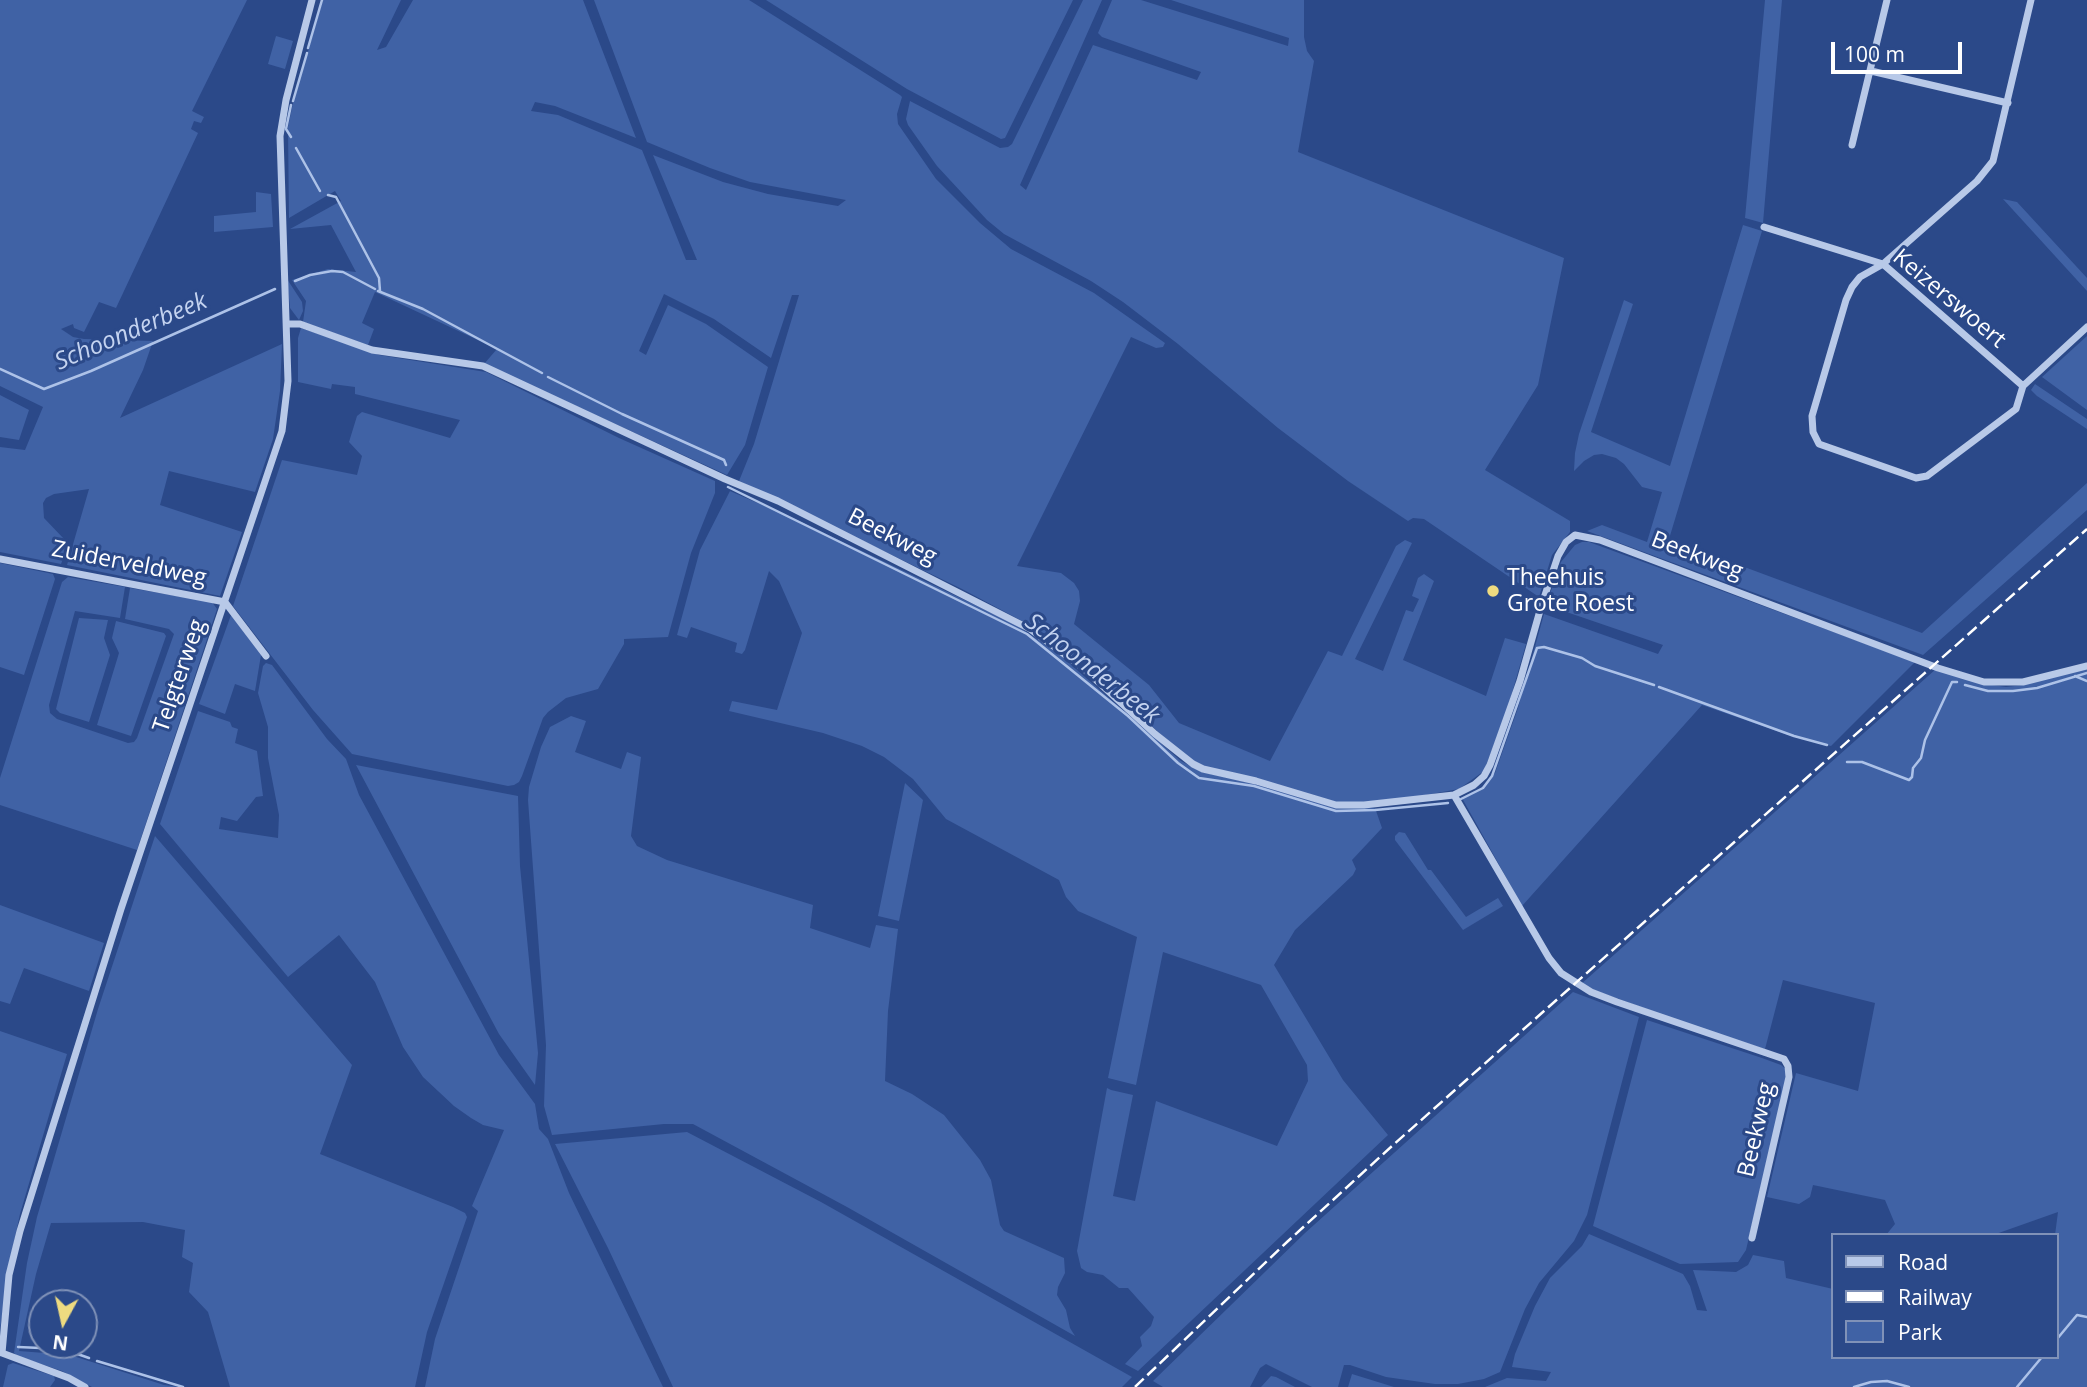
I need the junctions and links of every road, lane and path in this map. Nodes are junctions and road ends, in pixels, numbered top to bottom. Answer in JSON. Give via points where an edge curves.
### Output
{"nodes":[{"id":1,"x":312,"y":0,"type":"edge"},
{"id":2,"x":1887,"y":0,"type":"edge"},
{"id":3,"x":2031,"y":0,"type":"edge"},
{"id":4,"x":1871,"y":71,"type":"junction"},
{"id":5,"x":2008,"y":103,"type":"junction"},
{"id":6,"x":1852,"y":145,"type":"dead end"},
{"id":7,"x":1765,"y":227,"type":"dead end"},
{"id":8,"x":1883,"y":264,"type":"junction"},
{"id":9,"x":287,"y":324,"type":"junction"},
{"id":10,"x":2087,"y":327,"type":"edge"},
{"id":11,"x":2023,"y":386,"type":"junction"},
{"id":12,"x":0,"y":559,"type":"edge"},
{"id":13,"x":225,"y":602,"type":"junction"},
{"id":14,"x":265,"y":656,"type":"dead end"},
{"id":15,"x":2087,"y":666,"type":"edge"},
{"id":16,"x":1454,"y":795,"type":"junction"},
{"id":17,"x":1752,"y":1238,"type":"dead end"},
{"id":18,"x":85,"y":1387,"type":"edge"}],
"edges":[{"from":1,"to":9,"type":"street","name":"Telgterweg","via":[[280,136]]},
{"from":2,"to":4,"type":"street"},
{"from":3,"to":5,"type":"street"},
{"from":4,"to":5,"type":"street"},
{"from":4,"to":6,"type":"street"},
{"from":5,"to":8,"type":"street","via":[[1986,172]]},
{"from":7,"to":8,"type":"street","name":"Keizerswoert"},
{"from":8,"to":11,"type":"street","name":"Keizerswoert"},
{"from":8,"to":11,"type":"street","via":[[1860,277],[1846,300],[1812,416],[1819,444],[1916,478],[1927,476],[2016,409]]},
{"from":9,"to":13,"type":"street","name":"Telgterweg","via":[[288,381],[282,431]]},
{"from":9,"to":16,"type":"street","name":"Beekweg","via":[[300,324],[372,350],[483,366],[778,501],[1030,629],[1083,668],[1183,758],[1203,769],[1336,804]]},
{"from":10,"to":11,"type":"street"},
{"from":12,"to":13,"type":"street","name":"Zuiderveldweg"},
{"from":13,"to":14,"type":"street","name":"Zuiderveldweg"},
{"from":13,"to":18,"type":"street","name":"Telgterweg","via":[[121,909],[9,1275],[2,1353]]},
{"from":15,"to":16,"type":"street","name":"Beekweg","via":[[2023,682],[1984,682],[1600,540],[1575,536],[1558,556],[1490,765],[1474,785]]},
{"from":16,"to":17,"type":"street","name":"Beekweg","via":[[1561,973],[1604,998],[1784,1059],[1789,1077]]}]}
